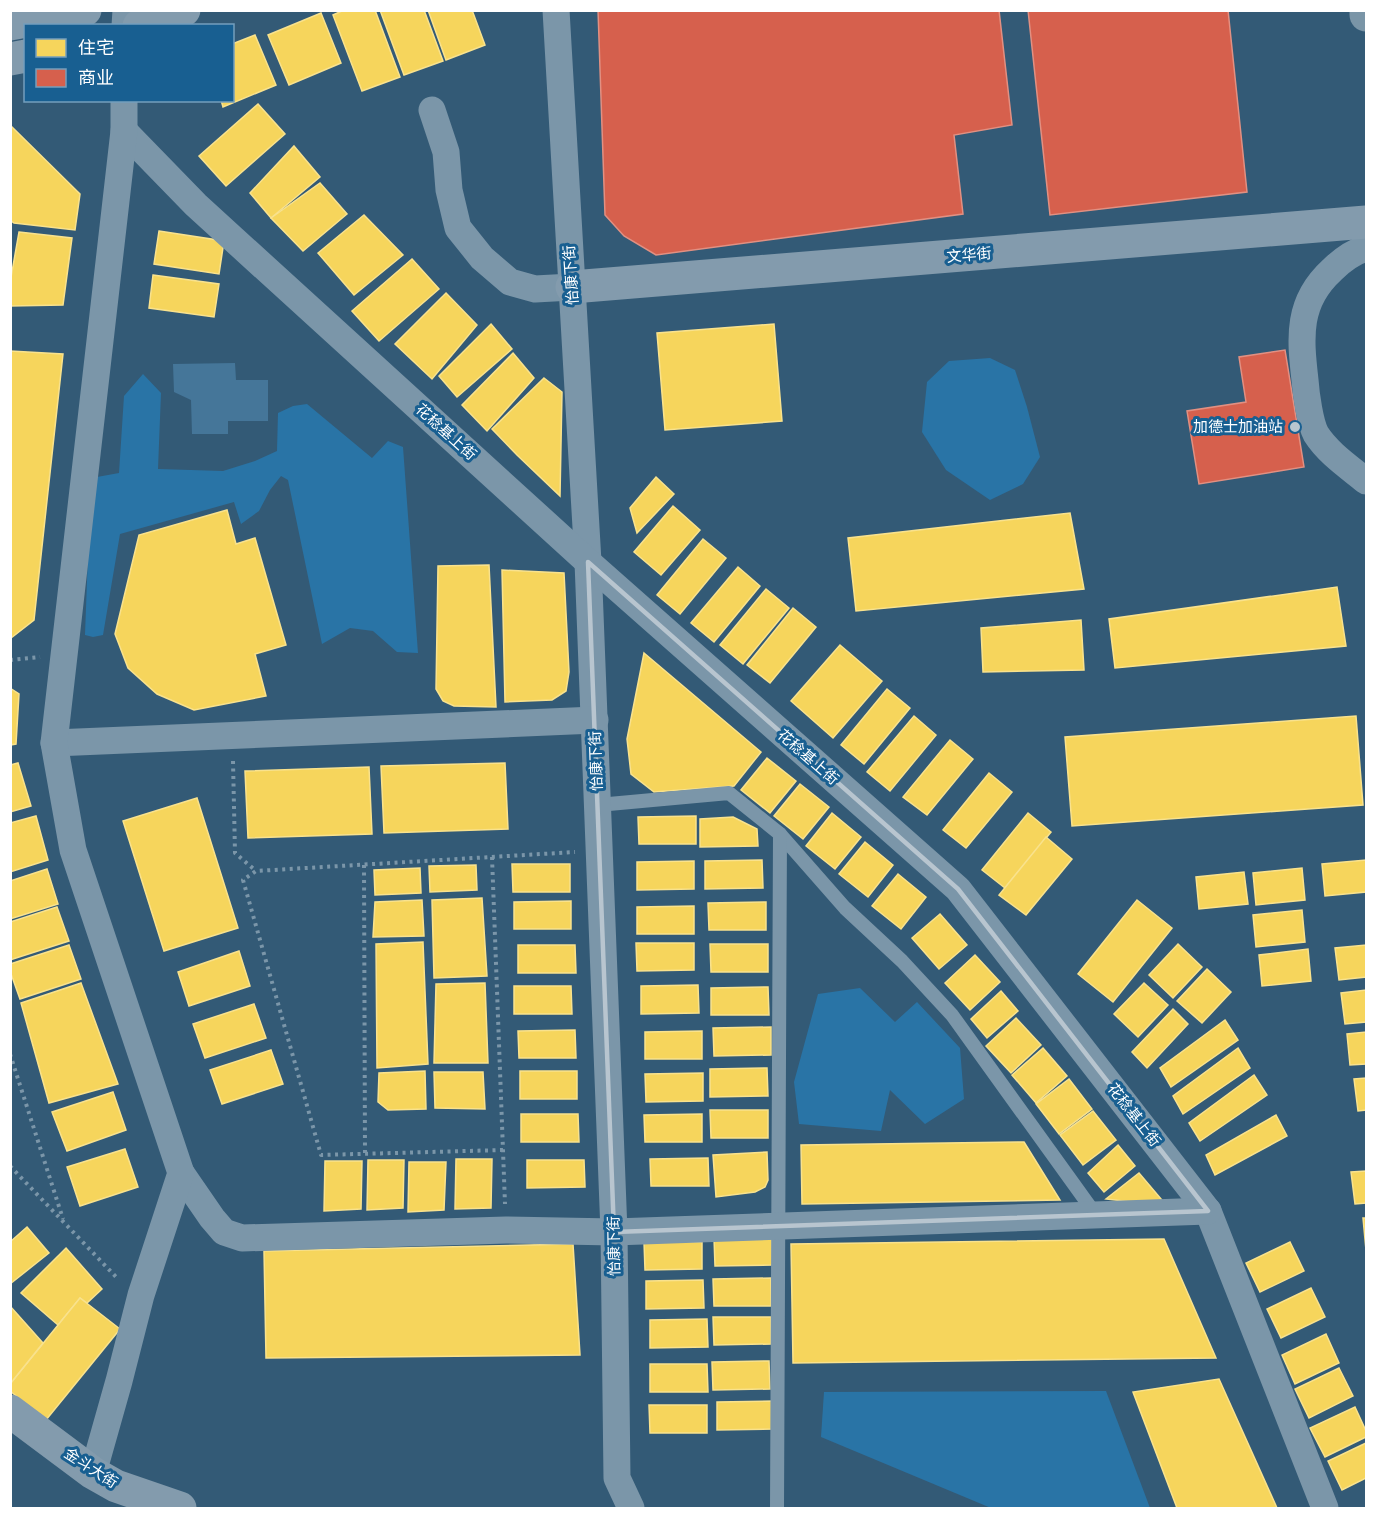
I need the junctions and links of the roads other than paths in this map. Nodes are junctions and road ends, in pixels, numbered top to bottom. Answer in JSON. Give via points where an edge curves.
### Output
{"nodes":[{"id":1,"x":85,"y":10,"type":"edge"},
{"id":2,"x":184,"y":10,"type":"edge"},
{"id":3,"x":556,"y":10,"type":"edge"},
{"id":4,"x":1366,"y":10,"type":"edge"},
{"id":5,"x":1366,"y":15,"type":"edge"},
{"id":6,"x":10,"y":24,"type":"edge"},
{"id":7,"x":145,"y":24,"type":"edge"},
{"id":8,"x":124,"y":102,"type":"edge"},
{"id":9,"x":432,"y":110,"type":"dead end"},
{"id":10,"x":124,"y":131,"type":"junction"},
{"id":11,"x":1366,"y":222,"type":"edge"},
{"id":12,"x":1366,"y":248,"type":"edge"},
{"id":13,"x":572,"y":287,"type":"junction"},
{"id":14,"x":1366,"y":481,"type":"edge"},
{"id":15,"x":588,"y":562,"type":"junction"},
{"id":16,"x":595,"y":720,"type":"junction"},
{"id":17,"x":54,"y":743,"type":"junction"},
{"id":18,"x":598,"y":805,"type":"junction"},
{"id":19,"x":780,"y":834,"type":"junction"},
{"id":20,"x":181,"y":1173,"type":"junction"},
{"id":21,"x":1208,"y":1211,"type":"junction"},
{"id":22,"x":1096,"y":1215,"type":"junction"},
{"id":23,"x":778,"y":1226,"type":"junction"},
{"id":24,"x":614,"y":1232,"type":"junction"},
{"id":25,"x":10,"y":1411,"type":"edge"},
{"id":26,"x":109,"y":1489,"type":"edge"},
{"id":27,"x":180,"y":1509,"type":"edge"},
{"id":28,"x":631,"y":1509,"type":"edge"},
{"id":29,"x":777,"y":1509,"type":"edge"},
{"id":30,"x":1325,"y":1509,"type":"edge"}],
"edges":[{"from":1,"to":6,"type":"street"},
{"from":2,"to":7,"type":"street"},
{"from":3,"to":13,"type":"street","name":"怡康下街"},
{"from":4,"to":5,"type":"main road"},
{"from":8,"to":10,"type":"street"},
{"from":9,"to":13,"type":"street","via":[[446,152],[458,228],[482,258],[510,282],[535,289]]},
{"from":10,"to":15,"type":"street","name":"花稔基上街","via":[[196,205]]},
{"from":10,"to":17,"type":"street"},
{"from":11,"to":13,"type":"street","name":"文华街"},
{"from":12,"to":14,"type":"street","via":[[1320,281],[1305,309],[1301,333],[1307,400],[1316,433],[1335,456]]},
{"from":13,"to":15,"type":"street","name":"怡康下街"},
{"from":15,"to":16,"type":"street","name":"怡康下街"},
{"from":15,"to":21,"type":"street","name":"花稔基上街","via":[[958,889]]},
{"from":16,"to":17,"type":"street"},
{"from":16,"to":18,"type":"street","name":"怡康下街"},
{"from":17,"to":20,"type":"street","via":[[73,850]]},
{"from":18,"to":19,"type":"lane","via":[[729,793]]},
{"from":18,"to":24,"type":"street","name":"怡康下街"},
{"from":19,"to":22,"type":"lane","via":[[845,908],[952,1015]]},
{"from":19,"to":23,"type":"lane"},
{"from":20,"to":24,"type":"street","via":[[224,1232],[242,1238],[506,1230]]},
{"from":20,"to":26,"type":"street","via":[[141,1295],[119,1381]]},
{"from":21,"to":22,"type":"street"},
{"from":21,"to":30,"type":"street","name":"花稔基上街"},
{"from":22,"to":23,"type":"street"},
{"from":23,"to":24,"type":"street"},
{"from":23,"to":29,"type":"lane"},
{"from":24,"to":28,"type":"street","name":"怡康下街","via":[[617,1478]]},
{"from":25,"to":26,"type":"street","name":"金斗大街"},
{"from":26,"to":27,"type":"street","name":"金斗大街"}]}
